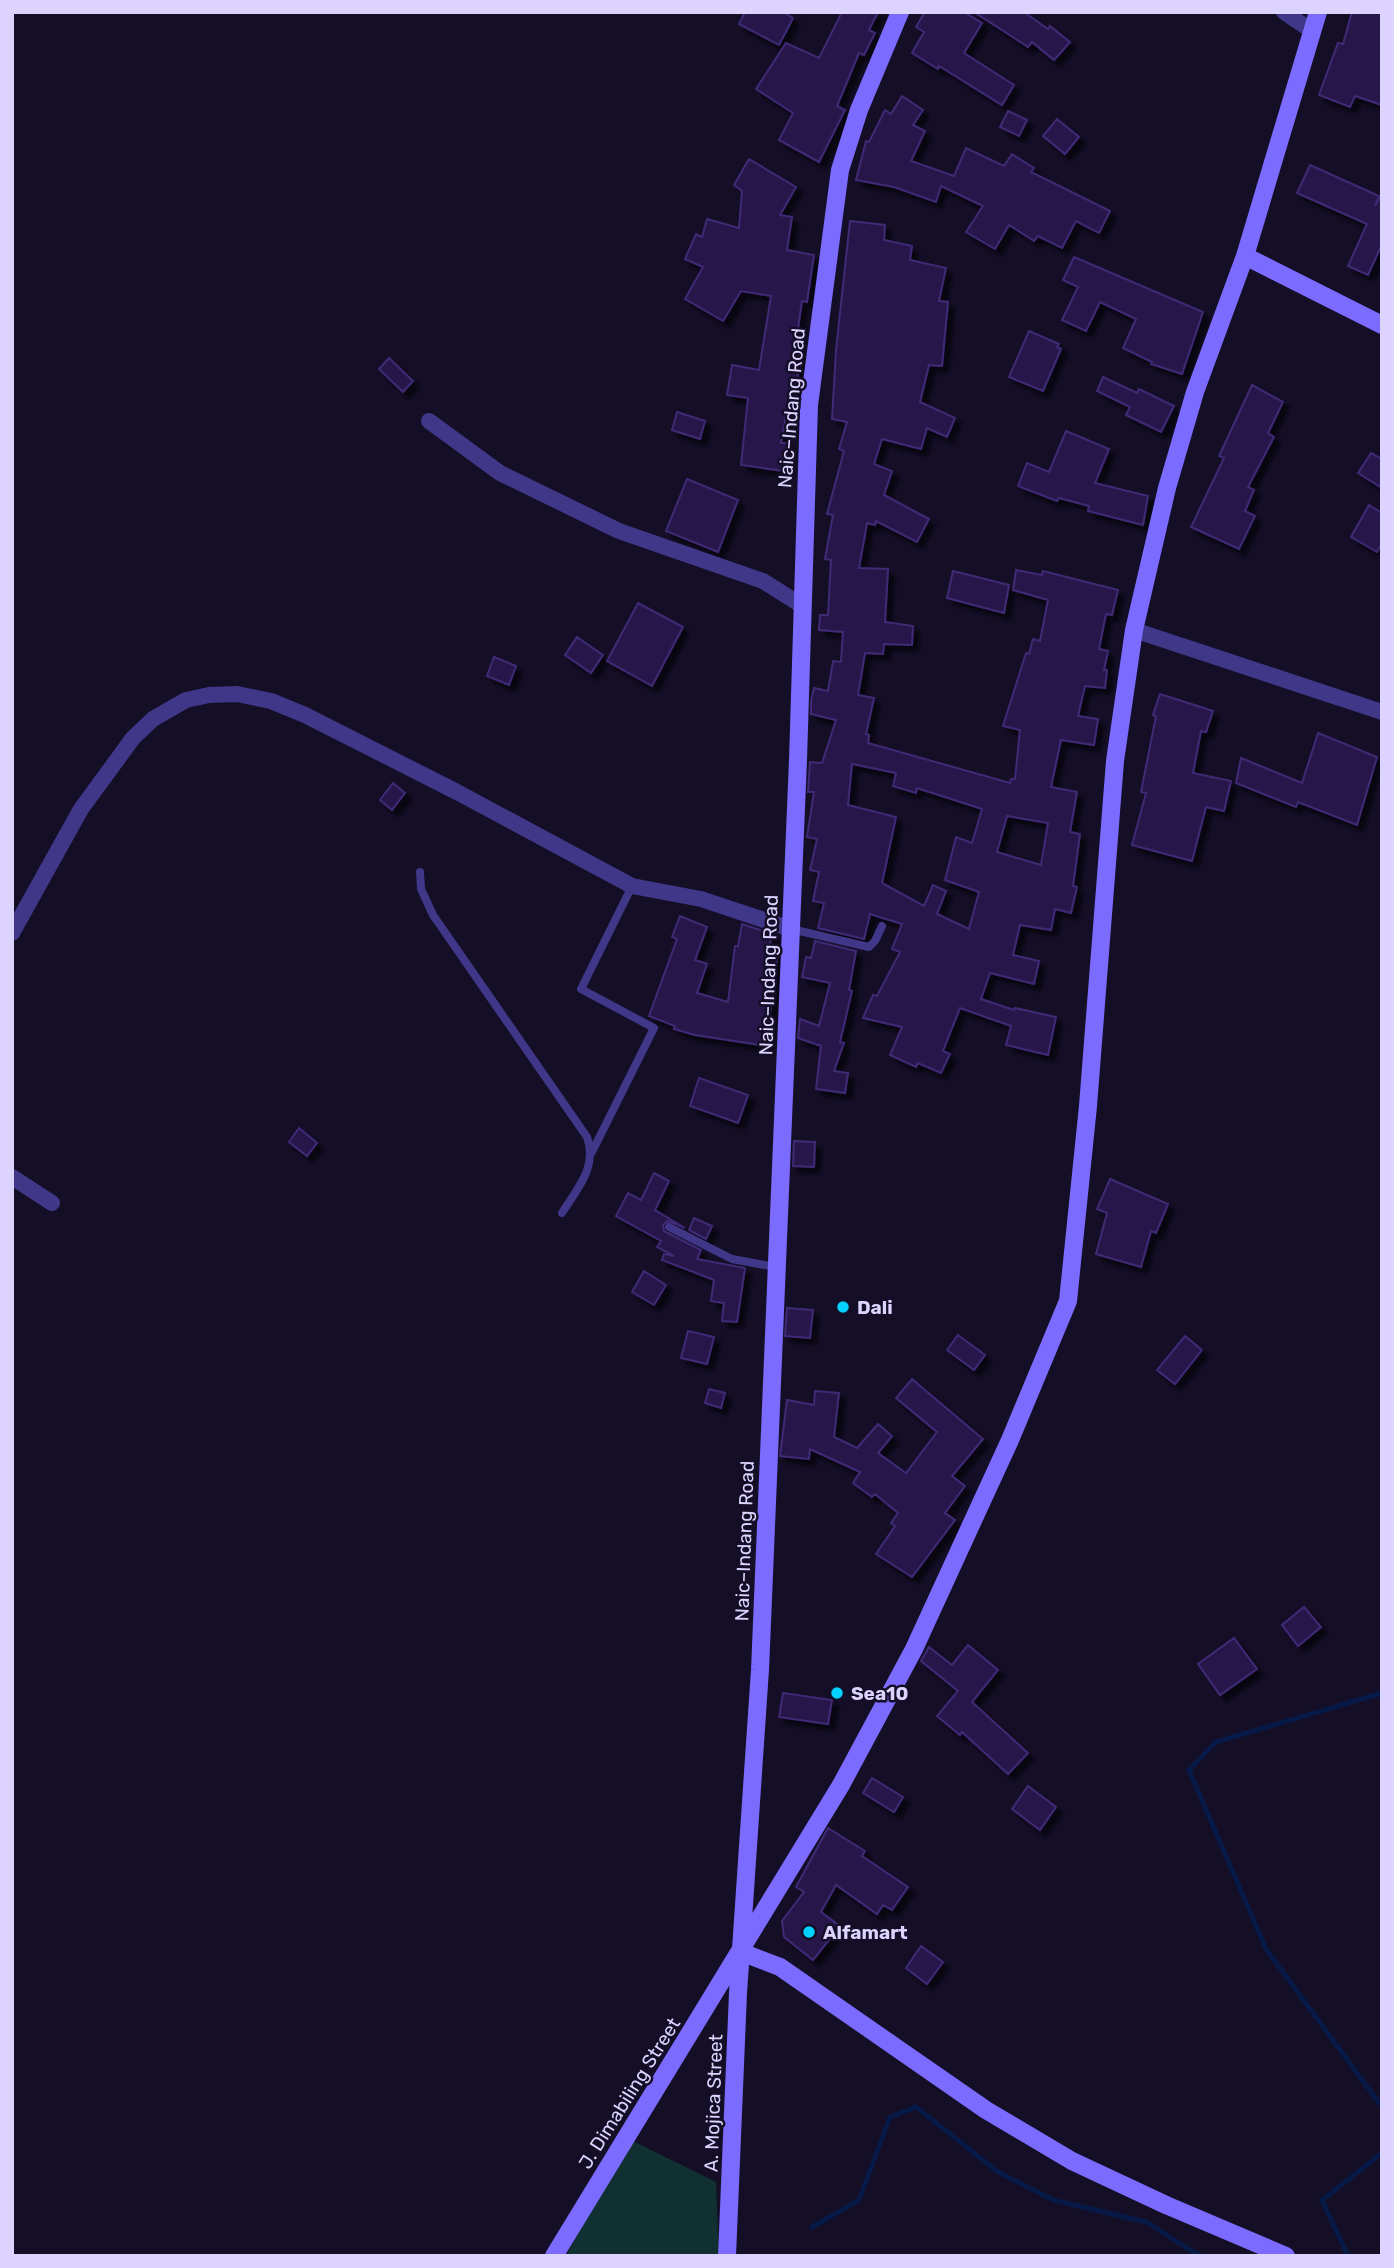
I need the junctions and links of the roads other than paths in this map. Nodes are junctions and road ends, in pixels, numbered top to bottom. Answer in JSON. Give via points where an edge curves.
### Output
{"nodes":[{"id":1,"x":900,"y":12,"type":"edge"},
{"id":2,"x":1284,"y":12,"type":"edge"},
{"id":3,"x":1318,"y":12,"type":"edge"},
{"id":4,"x":1312,"y":31,"type":"junction"},
{"id":5,"x":1245,"y":256,"type":"junction"},
{"id":6,"x":1382,"y":325,"type":"edge"},
{"id":7,"x":429,"y":421,"type":"dead end"},
{"id":8,"x":801,"y":605,"type":"junction"},
{"id":9,"x":1134,"y":630,"type":"junction"},
{"id":10,"x":1382,"y":712,"type":"edge"},
{"id":11,"x":420,"y":872,"type":"dead end"},
{"id":12,"x":632,"y":886,"type":"junction"},
{"id":13,"x":882,"y":926,"type":"dead end"},
{"id":14,"x":791,"y":929,"type":"junction"},
{"id":15,"x":12,"y":933,"type":"edge"},
{"id":16,"x":592,"y":1152,"type":"junction"},
{"id":17,"x":12,"y":1177,"type":"edge"},
{"id":18,"x":52,"y":1203,"type":"dead end"},
{"id":19,"x":562,"y":1213,"type":"dead end"},
{"id":20,"x":669,"y":1227,"type":"dead end"},
{"id":21,"x":776,"y":1268,"type":"junction"},
{"id":22,"x":741,"y":1952,"type":"junction"},
{"id":23,"x":554,"y":2256,"type":"edge"},
{"id":24,"x":727,"y":2256,"type":"edge"},
{"id":25,"x":1286,"y":2256,"type":"edge"}],
"edges":[{"from":1,"to":8,"type":"street","name":"Naic–Indang Road","via":[[859,110],[840,170],[808,405]]},
{"from":2,"to":4,"type":"street"},
{"from":3,"to":4,"type":"street","name":"J. Dimabiling Street"},
{"from":4,"to":5,"type":"street","name":"J. Dimabiling Street"},
{"from":5,"to":6,"type":"street"},
{"from":5,"to":9,"type":"street","name":"J. Dimabiling Street","via":[[1195,392]]},
{"from":7,"to":8,"type":"street","via":[[500,473],[619,531],[763,581]]},
{"from":8,"to":14,"type":"street","name":"Naic–Indang Road"},
{"from":9,"to":10,"type":"street"},
{"from":9,"to":22,"type":"street","name":"J. Dimabiling Street","via":[[1115,761],[1068,1301],[914,1649],[820,1825]]},
{"from":11,"to":16,"type":"lane","via":[[429,908],[582,1130]]},
{"from":12,"to":14,"type":"street","via":[[701,900]]},
{"from":12,"to":15,"type":"street","via":[[288,707],[253,696],[209,695],[165,711],[122,750],[74,820]]},
{"from":12,"to":16,"type":"lane","via":[[581,989],[654,1028]]},
{"from":13,"to":14,"type":"lane","via":[[869,947]]},
{"from":14,"to":21,"type":"street","name":"Naic–Indang Road"},
{"from":16,"to":19,"type":"lane","via":[[587,1173]]},
{"from":17,"to":18,"type":"street"},
{"from":20,"to":21,"type":"lane","via":[[732,1259]]},
{"from":21,"to":22,"type":"street","name":"Naic–Indang Road","via":[[760,1670]]},
{"from":22,"to":23,"type":"street","name":"J. Dimabiling Street"},
{"from":22,"to":24,"type":"street","name":"A. Mojica Street"},
{"from":22,"to":25,"type":"street","via":[[780,1967],[986,2110],[1072,2161]]}]}
